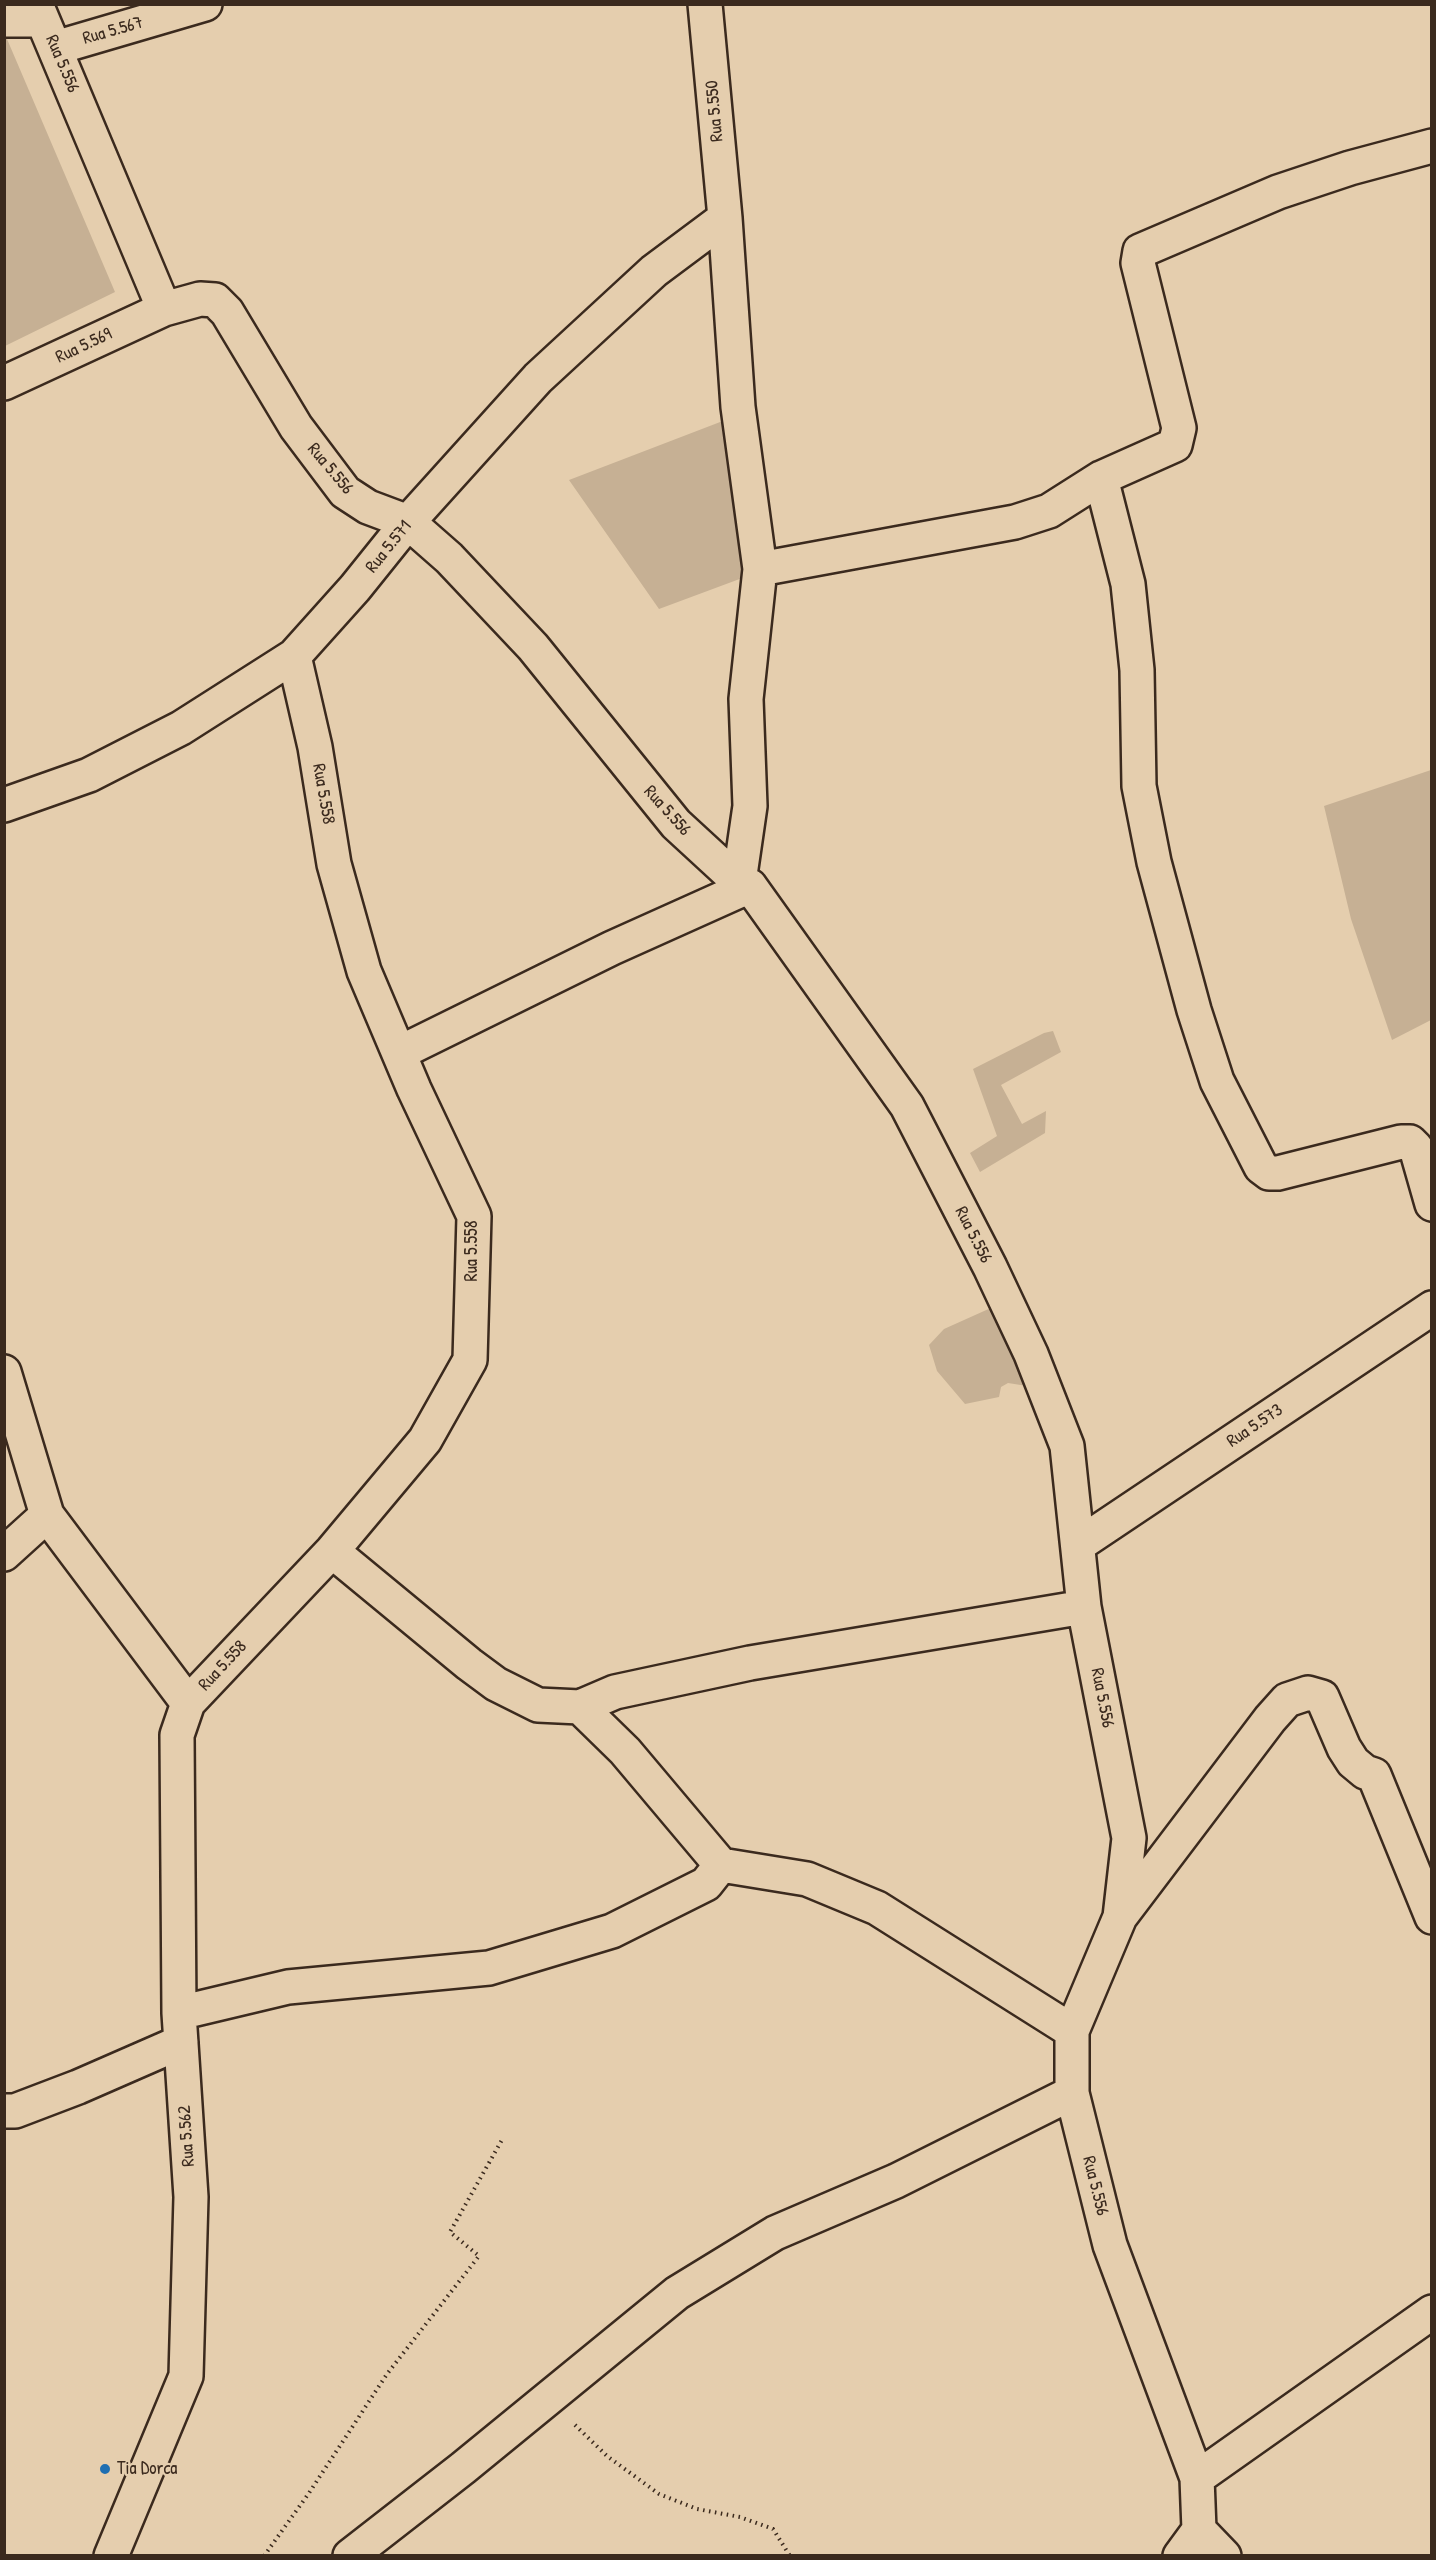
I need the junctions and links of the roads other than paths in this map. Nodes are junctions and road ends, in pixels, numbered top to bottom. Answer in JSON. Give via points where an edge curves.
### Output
{"nodes":[{"id":1,"x":205,"y":4,"type":"edge"},
{"id":2,"x":705,"y":4,"type":"edge"},
{"id":3,"x":4,"y":20,"type":"edge"},
{"id":4,"x":44,"y":24,"type":"edge"},
{"id":5,"x":1431,"y":146,"type":"edge"},
{"id":6,"x":725,"y":218,"type":"junction"},
{"id":7,"x":164,"y":309,"type":"junction"},
{"id":8,"x":4,"y":383,"type":"edge"},
{"id":9,"x":1101,"y":478,"type":"junction"},
{"id":10,"x":408,"y":522,"type":"junction"},
{"id":11,"x":760,"y":569,"type":"junction"},
{"id":12,"x":294,"y":656,"type":"junction"},
{"id":13,"x":4,"y":805,"type":"edge"},
{"id":14,"x":744,"y":884,"type":"junction"},
{"id":15,"x":399,"y":1053,"type":"junction"},
{"id":16,"x":1431,"y":1204,"type":"edge"},
{"id":17,"x":1431,"y":1308,"type":"edge"},
{"id":18,"x":4,"y":1372,"type":"edge"},
{"id":19,"x":47,"y":1515,"type":"junction"},
{"id":20,"x":1078,"y":1545,"type":"junction"},
{"id":21,"x":332,"y":1551,"type":"junction"},
{"id":22,"x":4,"y":1554,"type":"edge"},
{"id":23,"x":1084,"y":1607,"type":"junction"},
{"id":24,"x":188,"y":1703,"type":"junction"},
{"id":25,"x":580,"y":1707,"type":"junction"},
{"id":26,"x":721,"y":1865,"type":"junction"},
{"id":27,"x":1120,"y":1917,"type":"junction"},
{"id":28,"x":1431,"y":1917,"type":"edge"},
{"id":29,"x":180,"y":2028,"type":"junction"},
{"id":30,"x":1072,"y":2031,"type":"junction"},
{"id":31,"x":1071,"y":2093,"type":"junction"},
{"id":32,"x":4,"y":2111,"type":"edge"},
{"id":33,"x":1431,"y":2312,"type":"edge"},
{"id":34,"x":1197,"y":2478,"type":"junction"},
{"id":35,"x":1190,"y":2543,"type":"edge"},
{"id":36,"x":111,"y":2556,"type":"edge"},
{"id":37,"x":350,"y":2556,"type":"edge"},
{"id":38,"x":1224,"y":2556,"type":"edge"}],
"edges":[{"from":1,"to":4,"type":"street","name":"Rua 5.567"},
{"from":2,"to":6,"type":"street","name":"Rua 5.550"},
{"from":3,"to":4,"type":"street","name":"Rua 5.567"},
{"from":4,"to":7,"type":"street","name":"Rua 5.556"},
{"from":5,"to":9,"type":"street","via":[[1278,192],[1140,251],[1138,263],[1177,418],[1178,439],[1175,445]]},
{"from":6,"to":10,"type":"street","name":"Rua 5.571","via":[[654,271],[538,378]]},
{"from":6,"to":11,"type":"street","name":"Rua 5.550","via":[[738,407]]},
{"from":7,"to":8,"type":"street","name":"Rua 5.569"},
{"from":7,"to":10,"type":"street","name":"Rua 5.556","via":[[200,299],[214,300],[227,312],[296,428],[345,492],[368,507]]},
{"from":9,"to":11,"type":"street","via":[[1049,511],[1015,522]]},
{"from":9,"to":16,"type":"street","via":[[1128,584],[1137,670],[1139,786],[1154,862],[1217,1081],[1261,1167],[1269,1173],[1410,1142],[1416,1148]]},
{"from":10,"to":12,"type":"street","name":"Rua 5.571"},
{"from":10,"to":14,"type":"street","name":"Rua 5.556","via":[[449,558],[533,647],[676,824]]},
{"from":11,"to":14,"type":"street","name":"Rua 5.550","via":[[746,699],[750,806]]},
{"from":12,"to":13,"type":"street","name":"Rua 5.571","via":[[181,728],[89,775]]},
{"from":12,"to":15,"type":"street","name":"Rua 5.558","via":[[315,747],[334,864],[364,971]]},
{"from":14,"to":15,"type":"street"},
{"from":14,"to":20,"type":"street","name":"Rua 5.556","via":[[907,1106],[990,1267],[1031,1354],[1067,1446]]},
{"from":15,"to":21,"type":"street","name":"Rua 5.558","via":[[474,1216],[470,1360],[425,1440]]},
{"from":17,"to":20,"type":"street","name":"Rua 5.573"},
{"from":18,"to":19,"type":"street"},
{"from":19,"to":22,"type":"street"},
{"from":19,"to":24,"type":"street"},
{"from":20,"to":23,"type":"street","name":"Rua 5.556"},
{"from":21,"to":24,"type":"street","name":"Rua 5.558"},
{"from":21,"to":25,"type":"street","via":[[496,1684],[538,1705]]},
{"from":23,"to":25,"type":"street","via":[[750,1663],[615,1692]]},
{"from":23,"to":27,"type":"street","name":"Rua 5.556","via":[[1128,1838]]},
{"from":24,"to":29,"type":"street","name":"Rua 5.562","via":[[177,1735]]},
{"from":25,"to":26,"type":"street","via":[[625,1751]]},
{"from":26,"to":29,"type":"street","via":[[706,1884],[612,1931],[489,1968],[288,1987]]},
{"from":26,"to":30,"type":"street","via":[[807,1879],[877,1908]]},
{"from":27,"to":28,"type":"street","via":[[1270,1719],[1287,1700],[1308,1693],[1322,1697],[1349,1755],[1365,1772],[1374,1775]]},
{"from":27,"to":30,"type":"street","name":"Rua 5.556"},
{"from":29,"to":32,"type":"street","via":[[78,2087],[15,2111]]},
{"from":29,"to":36,"type":"street","name":"Rua 5.562","via":[[191,2197],[186,2376]]},
{"from":30,"to":31,"type":"street","name":"Rua 5.556"},
{"from":31,"to":34,"type":"street","name":"Rua 5.556","via":[[1110,2245]]},
{"from":31,"to":37,"type":"street","via":[[896,2181],[775,2233],[677,2294]]},
{"from":33,"to":34,"type":"street"},
{"from":34,"to":35,"type":"street","name":"Rua 5.556"},
{"from":35,"to":38,"type":"street","name":"Rua 5.556"}]}
